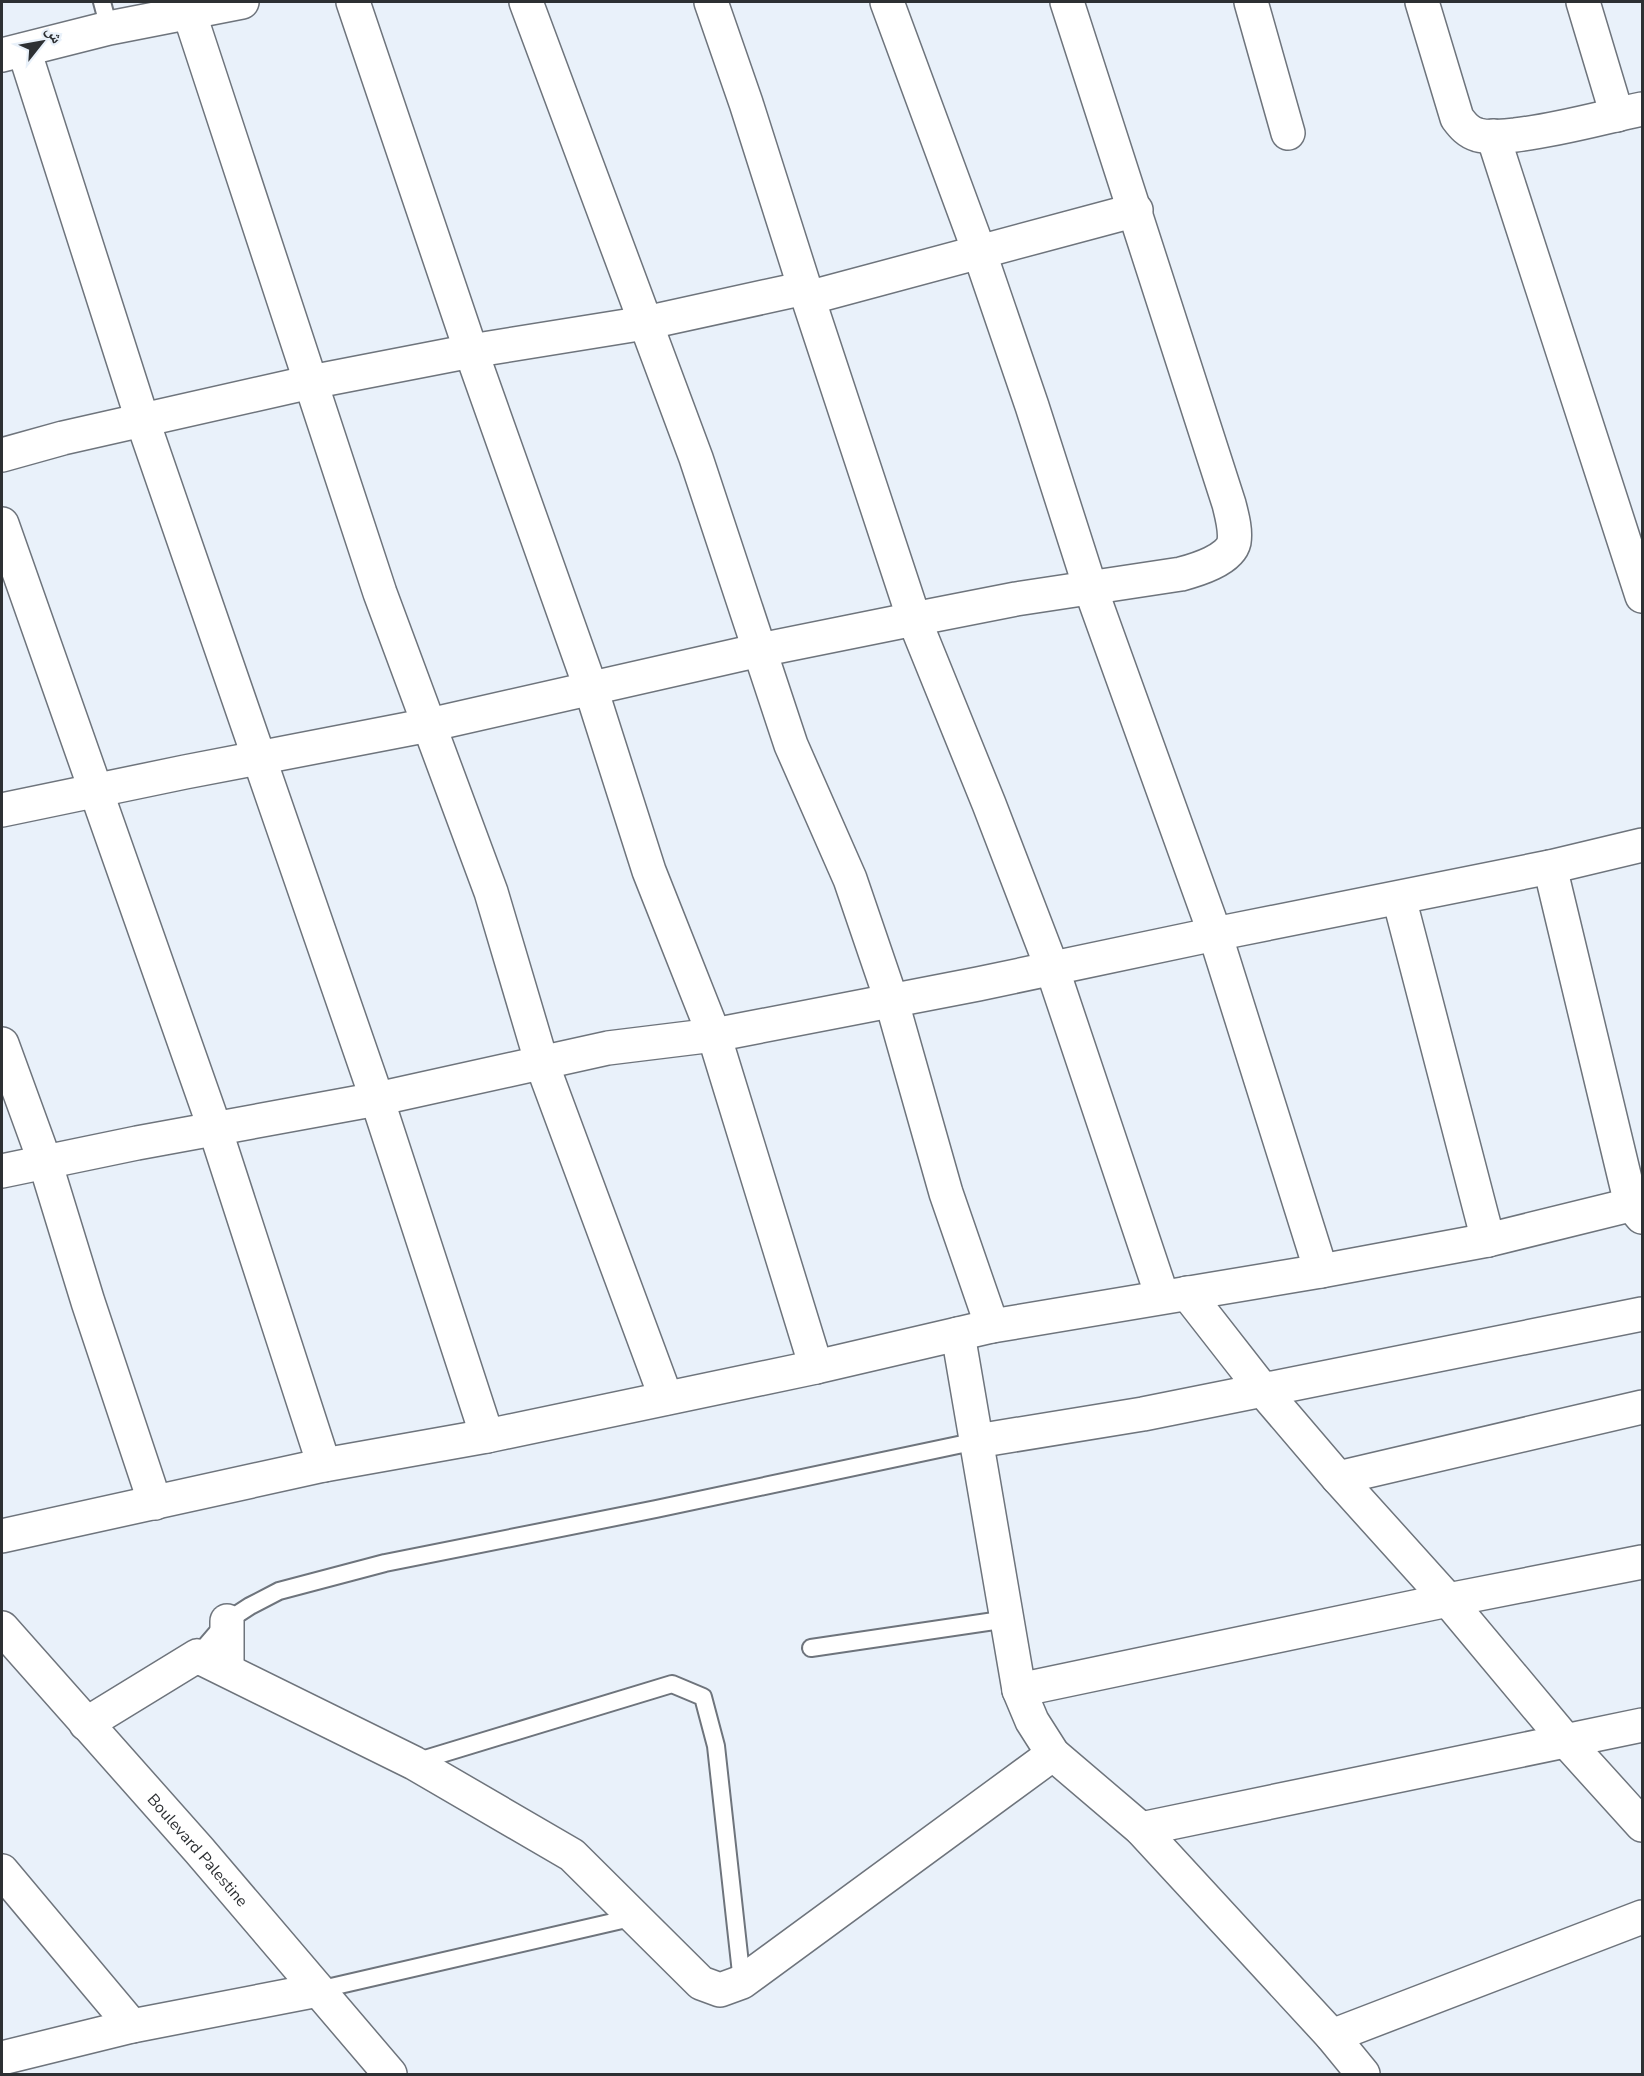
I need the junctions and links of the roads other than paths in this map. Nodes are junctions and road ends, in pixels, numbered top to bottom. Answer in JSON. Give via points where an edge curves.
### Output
{"nodes":[{"id":1,"x":242,"y":2,"type":"edge"},
{"id":2,"x":353,"y":2,"type":"edge"},
{"id":3,"x":526,"y":2,"type":"edge"},
{"id":4,"x":711,"y":2,"type":"edge"},
{"id":5,"x":887,"y":2,"type":"edge"},
{"id":6,"x":1067,"y":2,"type":"edge"},
{"id":7,"x":1251,"y":2,"type":"edge"},
{"id":8,"x":1422,"y":2,"type":"edge"},
{"id":9,"x":1583,"y":2,"type":"edge"},
{"id":10,"x":189,"y":12,"type":"junction"},
{"id":11,"x":106,"y":15,"type":"edge"},
{"id":12,"x":13,"y":52,"type":"edge"},
{"id":13,"x":1630,"y":112,"type":"edge"},
{"id":14,"x":1288,"y":133,"type":"dead end"},
{"id":15,"x":1493,"y":136,"type":"junction"},
{"id":16,"x":1136,"y":210,"type":"junction"},
{"id":17,"x":979,"y":251,"type":"junction"},
{"id":18,"x":806,"y":293,"type":"junction"},
{"id":19,"x":645,"y":323,"type":"junction"},
{"id":20,"x":471,"y":351,"type":"junction"},
{"id":21,"x":312,"y":382,"type":"junction"},
{"id":22,"x":143,"y":422,"type":"junction"},
{"id":23,"x":2,"y":454,"type":"edge"},
{"id":24,"x":2,"y":524,"type":"edge"},
{"id":25,"x":1090,"y":587,"type":"junction"},
{"id":26,"x":1642,"y":596,"type":"edge"},
{"id":27,"x":914,"y":619,"type":"junction"},
{"id":28,"x":760,"y":650,"type":"junction"},
{"id":29,"x":591,"y":689,"type":"junction"},
{"id":30,"x":429,"y":725,"type":"junction"},
{"id":31,"x":260,"y":758,"type":"junction"},
{"id":32,"x":95,"y":790,"type":"junction"},
{"id":33,"x":2,"y":810,"type":"edge"},
{"id":34,"x":1642,"y":845,"type":"edge"},
{"id":35,"x":1550,"y":867,"type":"junction"},
{"id":36,"x":1399,"y":898,"type":"junction"},
{"id":37,"x":1215,"y":934,"type":"junction"},
{"id":38,"x":1052,"y":968,"type":"junction"},
{"id":39,"x":891,"y":999,"type":"junction"},
{"id":40,"x":714,"y":1035,"type":"junction"},
{"id":41,"x":2,"y":1044,"type":"edge"},
{"id":42,"x":542,"y":1064,"type":"junction"},
{"id":43,"x":376,"y":1099,"type":"junction"},
{"id":44,"x":215,"y":1129,"type":"junction"},
{"id":45,"x":45,"y":1162,"type":"junction"},
{"id":46,"x":2,"y":1171,"type":"edge"},
{"id":47,"x":1639,"y":1208,"type":"edge"},
{"id":48,"x":1488,"y":1240,"type":"junction"},
{"id":49,"x":1321,"y":1271,"type":"junction"},
{"id":50,"x":1174,"y":1295,"type":"junction"},
{"id":51,"x":1642,"y":1314,"type":"edge"},
{"id":52,"x":992,"y":1326,"type":"junction"},
{"id":53,"x":958,"y":1334,"type":"junction"},
{"id":54,"x":816,"y":1367,"type":"junction"},
{"id":55,"x":1262,"y":1389,"type":"junction"},
{"id":56,"x":666,"y":1398,"type":"junction"},
{"id":57,"x":1642,"y":1407,"type":"edge"},
{"id":58,"x":487,"y":1436,"type":"junction"},
{"id":59,"x":976,"y":1441,"type":"junction"},
{"id":60,"x":324,"y":1466,"type":"junction"},
{"id":61,"x":1338,"y":1478,"type":"junction"},
{"id":62,"x":155,"y":1503,"type":"junction"},
{"id":63,"x":2,"y":1536,"type":"edge"},
{"id":64,"x":1642,"y":1562,"type":"edge"},
{"id":65,"x":1448,"y":1600,"type":"junction"},
{"id":66,"x":1008,"y":1619,"type":"junction"},
{"id":67,"x":227,"y":1621,"type":"junction"},
{"id":68,"x":2,"y":1628,"type":"edge"},
{"id":69,"x":812,"y":1648,"type":"dead end"},
{"id":70,"x":197,"y":1656,"type":"junction"},
{"id":71,"x":227,"y":1670,"type":"junction"},
{"id":72,"x":1019,"y":1690,"type":"junction"},
{"id":73,"x":86,"y":1724,"type":"junction"},
{"id":74,"x":1642,"y":1725,"type":"edge"},
{"id":75,"x":1566,"y":1741,"type":"junction"},
{"id":76,"x":1053,"y":1754,"type":"junction"},
{"id":77,"x":414,"y":1763,"type":"junction"},
{"id":78,"x":1642,"y":1825,"type":"edge"},
{"id":79,"x":1141,"y":1829,"type":"junction"},
{"id":80,"x":2,"y":1871,"type":"edge"},
{"id":81,"x":635,"y":1917,"type":"junction"},
{"id":82,"x":1642,"y":1917,"type":"edge"},
{"id":83,"x":742,"y":1982,"type":"junction"},
{"id":84,"x":318,"y":1990,"type":"junction"},
{"id":85,"x":132,"y":2026,"type":"junction"},
{"id":86,"x":1332,"y":2036,"type":"junction"},
{"id":87,"x":2,"y":2058,"type":"edge"},
{"id":88,"x":390,"y":2074,"type":"edge"},
{"id":89,"x":1363,"y":2074,"type":"edge"}],
"edges":[{"from":1,"to":10,"type":"street"},
{"from":2,"to":20,"type":"street"},
{"from":3,"to":19,"type":"street"},
{"from":4,"to":18,"type":"street"},
{"from":5,"to":17,"type":"street"},
{"from":6,"to":16,"type":"street"},
{"from":7,"to":14,"type":"street"},
{"from":8,"to":15,"type":"street","via":[[1457,118],[1470,131]]},
{"from":9,"to":13,"type":"street"},
{"from":10,"to":11,"type":"street"},
{"from":10,"to":21,"type":"street"},
{"from":11,"to":12,"type":"street"},
{"from":12,"to":22,"type":"street"},
{"from":13,"to":15,"type":"street","via":[[1543,131]]},
{"from":15,"to":26,"type":"street"},
{"from":16,"to":17,"type":"street"},
{"from":16,"to":25,"type":"street","via":[[1229,504],[1234,544],[1226,554],[1199,569]]},
{"from":17,"to":18,"type":"street"},
{"from":17,"to":25,"type":"street"},
{"from":18,"to":19,"type":"street"},
{"from":18,"to":27,"type":"street"},
{"from":19,"to":20,"type":"street"},
{"from":19,"to":28,"type":"street","via":[[700,469]]},
{"from":20,"to":21,"type":"street"},
{"from":20,"to":29,"type":"street"},
{"from":21,"to":22,"type":"street"},
{"from":21,"to":30,"type":"street","via":[[380,593]]},
{"from":22,"to":23,"type":"street"},
{"from":22,"to":31,"type":"street"},
{"from":24,"to":32,"type":"street"},
{"from":25,"to":27,"type":"street"},
{"from":25,"to":37,"type":"street"},
{"from":27,"to":28,"type":"street"},
{"from":27,"to":38,"type":"street"},
{"from":28,"to":29,"type":"street"},
{"from":28,"to":39,"type":"street","via":[[791,745],[850,879]]},
{"from":29,"to":30,"type":"street"},
{"from":29,"to":40,"type":"street","via":[[649,871]]},
{"from":30,"to":31,"type":"street"},
{"from":30,"to":42,"type":"street","via":[[492,892]]},
{"from":31,"to":32,"type":"street"},
{"from":31,"to":43,"type":"street"},
{"from":32,"to":33,"type":"street"},
{"from":32,"to":44,"type":"street"},
{"from":34,"to":35,"type":"street"},
{"from":35,"to":36,"type":"street"},
{"from":35,"to":47,"type":"street"},
{"from":36,"to":37,"type":"street"},
{"from":36,"to":48,"type":"street"},
{"from":37,"to":38,"type":"street"},
{"from":37,"to":49,"type":"street"},
{"from":38,"to":39,"type":"street"},
{"from":38,"to":50,"type":"street"},
{"from":39,"to":40,"type":"street"},
{"from":39,"to":52,"type":"street","via":[[946,1193]]},
{"from":40,"to":42,"type":"street","via":[[608,1048]]},
{"from":40,"to":54,"type":"street"},
{"from":41,"to":45,"type":"street"},
{"from":42,"to":43,"type":"street"},
{"from":42,"to":56,"type":"street"},
{"from":43,"to":44,"type":"street"},
{"from":43,"to":58,"type":"street"},
{"from":44,"to":45,"type":"street"},
{"from":44,"to":60,"type":"street"},
{"from":45,"to":46,"type":"street"},
{"from":45,"to":62,"type":"street"},
{"from":47,"to":48,"type":"street"},
{"from":48,"to":49,"type":"street"},
{"from":49,"to":50,"type":"street"},
{"from":50,"to":52,"type":"street"},
{"from":50,"to":55,"type":"street"},
{"from":51,"to":55,"type":"street"},
{"from":52,"to":53,"type":"street"},
{"from":53,"to":54,"type":"street"},
{"from":53,"to":59,"type":"street"},
{"from":54,"to":56,"type":"street"},
{"from":55,"to":59,"type":"street","via":[[1143,1414]]},
{"from":55,"to":61,"type":"street"},
{"from":56,"to":58,"type":"street"},
{"from":57,"to":61,"type":"street"},
{"from":58,"to":60,"type":"street"},
{"from":59,"to":66,"type":"street"},
{"from":59,"to":67,"type":"lane","via":[[385,1563],[279,1591]]},
{"from":60,"to":62,"type":"street"},
{"from":61,"to":65,"type":"street"},
{"from":62,"to":63,"type":"street"},
{"from":64,"to":65,"type":"street"},
{"from":65,"to":72,"type":"street"},
{"from":65,"to":75,"type":"street"},
{"from":66,"to":69,"type":"lane"},
{"from":66,"to":72,"type":"street"},
{"from":67,"to":70,"type":"lane"},
{"from":67,"to":71,"type":"street"},
{"from":68,"to":73,"type":"street","name":"Boulevard Palestine"},
{"from":70,"to":71,"type":"street"},
{"from":70,"to":73,"type":"street"},
{"from":71,"to":77,"type":"street"},
{"from":72,"to":76,"type":"street","via":[[1032,1721]]},
{"from":73,"to":84,"type":"street","name":"Boulevard Palestine"},
{"from":74,"to":75,"type":"street"},
{"from":75,"to":78,"type":"street"},
{"from":75,"to":79,"type":"street"},
{"from":76,"to":79,"type":"street"},
{"from":76,"to":83,"type":"street"},
{"from":77,"to":81,"type":"street","via":[[572,1855]]},
{"from":77,"to":83,"type":"lane","via":[[672,1684],[703,1697],[716,1746]]},
{"from":79,"to":86,"type":"street"},
{"from":80,"to":85,"type":"street"},
{"from":81,"to":83,"type":"street","via":[[701,1983],[720,1990]]},
{"from":81,"to":84,"type":"lane"},
{"from":82,"to":86,"type":"street"},
{"from":84,"to":85,"type":"street"},
{"from":84,"to":88,"type":"street","name":"Boulevard Palestine"},
{"from":85,"to":87,"type":"street"},
{"from":86,"to":89,"type":"street"}]}
